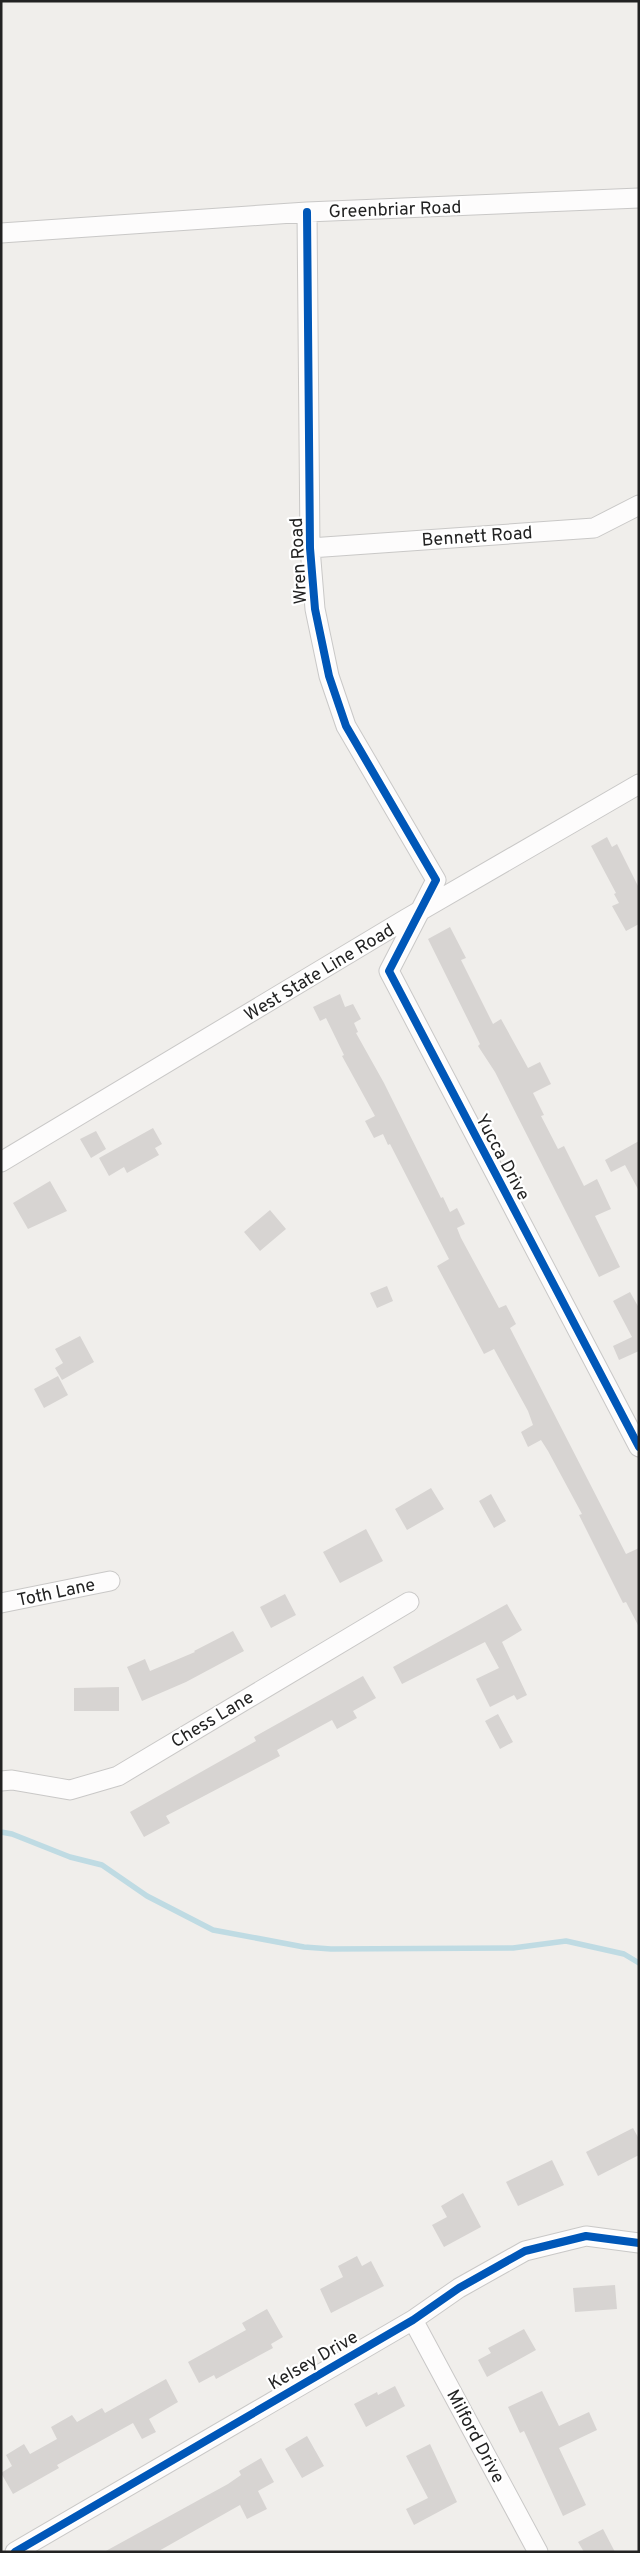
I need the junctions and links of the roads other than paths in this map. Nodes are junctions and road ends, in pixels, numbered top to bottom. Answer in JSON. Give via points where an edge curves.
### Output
{"nodes":[{"id":1,"x":639,"y":198,"type":"edge"},
{"id":2,"x":307,"y":212,"type":"junction"},
{"id":3,"x":1,"y":233,"type":"edge"},
{"id":4,"x":639,"y":505,"type":"edge"},
{"id":5,"x":310,"y":548,"type":"junction"},
{"id":6,"x":639,"y":784,"type":"edge"},
{"id":7,"x":436,"y":880,"type":"joint"},
{"id":8,"x":420,"y":911,"type":"junction"},
{"id":9,"x":1,"y":1162,"type":"edge"},
{"id":10,"x":639,"y":1447,"type":"edge"},
{"id":11,"x":110,"y":1581,"type":"dead end"},
{"id":12,"x":409,"y":1602,"type":"dead end"},
{"id":13,"x":1,"y":1604,"type":"edge"},
{"id":14,"x":1,"y":1781,"type":"edge"},
{"id":15,"x":639,"y":2243,"type":"edge"},
{"id":16,"x":413,"y":2320,"type":"junction"},
{"id":17,"x":15,"y":2552,"type":"edge"},
{"id":18,"x":538,"y":2552,"type":"edge"}],
"edges":[{"from":1,"to":2,"type":"street","name":"Greenbriar Road"},
{"from":2,"to":3,"type":"street","name":"Greenbriar Road"},
{"from":2,"to":5,"type":"street","name":"Wren Road"},
{"from":4,"to":5,"type":"street","name":"Bennett Road","via":[[594,528]]},
{"from":5,"to":7,"type":"street","name":"Wren Road","via":[[317,618],[329,676],[346,726]]},
{"from":6,"to":8,"type":"street","name":"West State Line Road"},
{"from":7,"to":8,"type":"street","name":"Yucca Drive"},
{"from":8,"to":9,"type":"street","name":"West State Line Road"},
{"from":8,"to":10,"type":"street","name":"Yucca Drive","via":[[389,971]]},
{"from":11,"to":13,"type":"street","name":"Toth Lane"},
{"from":12,"to":14,"type":"street","name":"Chess Lane","via":[[118,1776],[70,1790]]},
{"from":15,"to":16,"type":"street","name":"Kelsey Drive","via":[[586,2236],[525,2251],[459,2288]]},
{"from":16,"to":17,"type":"street","name":"Kelsey Drive"},
{"from":16,"to":18,"type":"street","name":"Milford Drive"}]}
